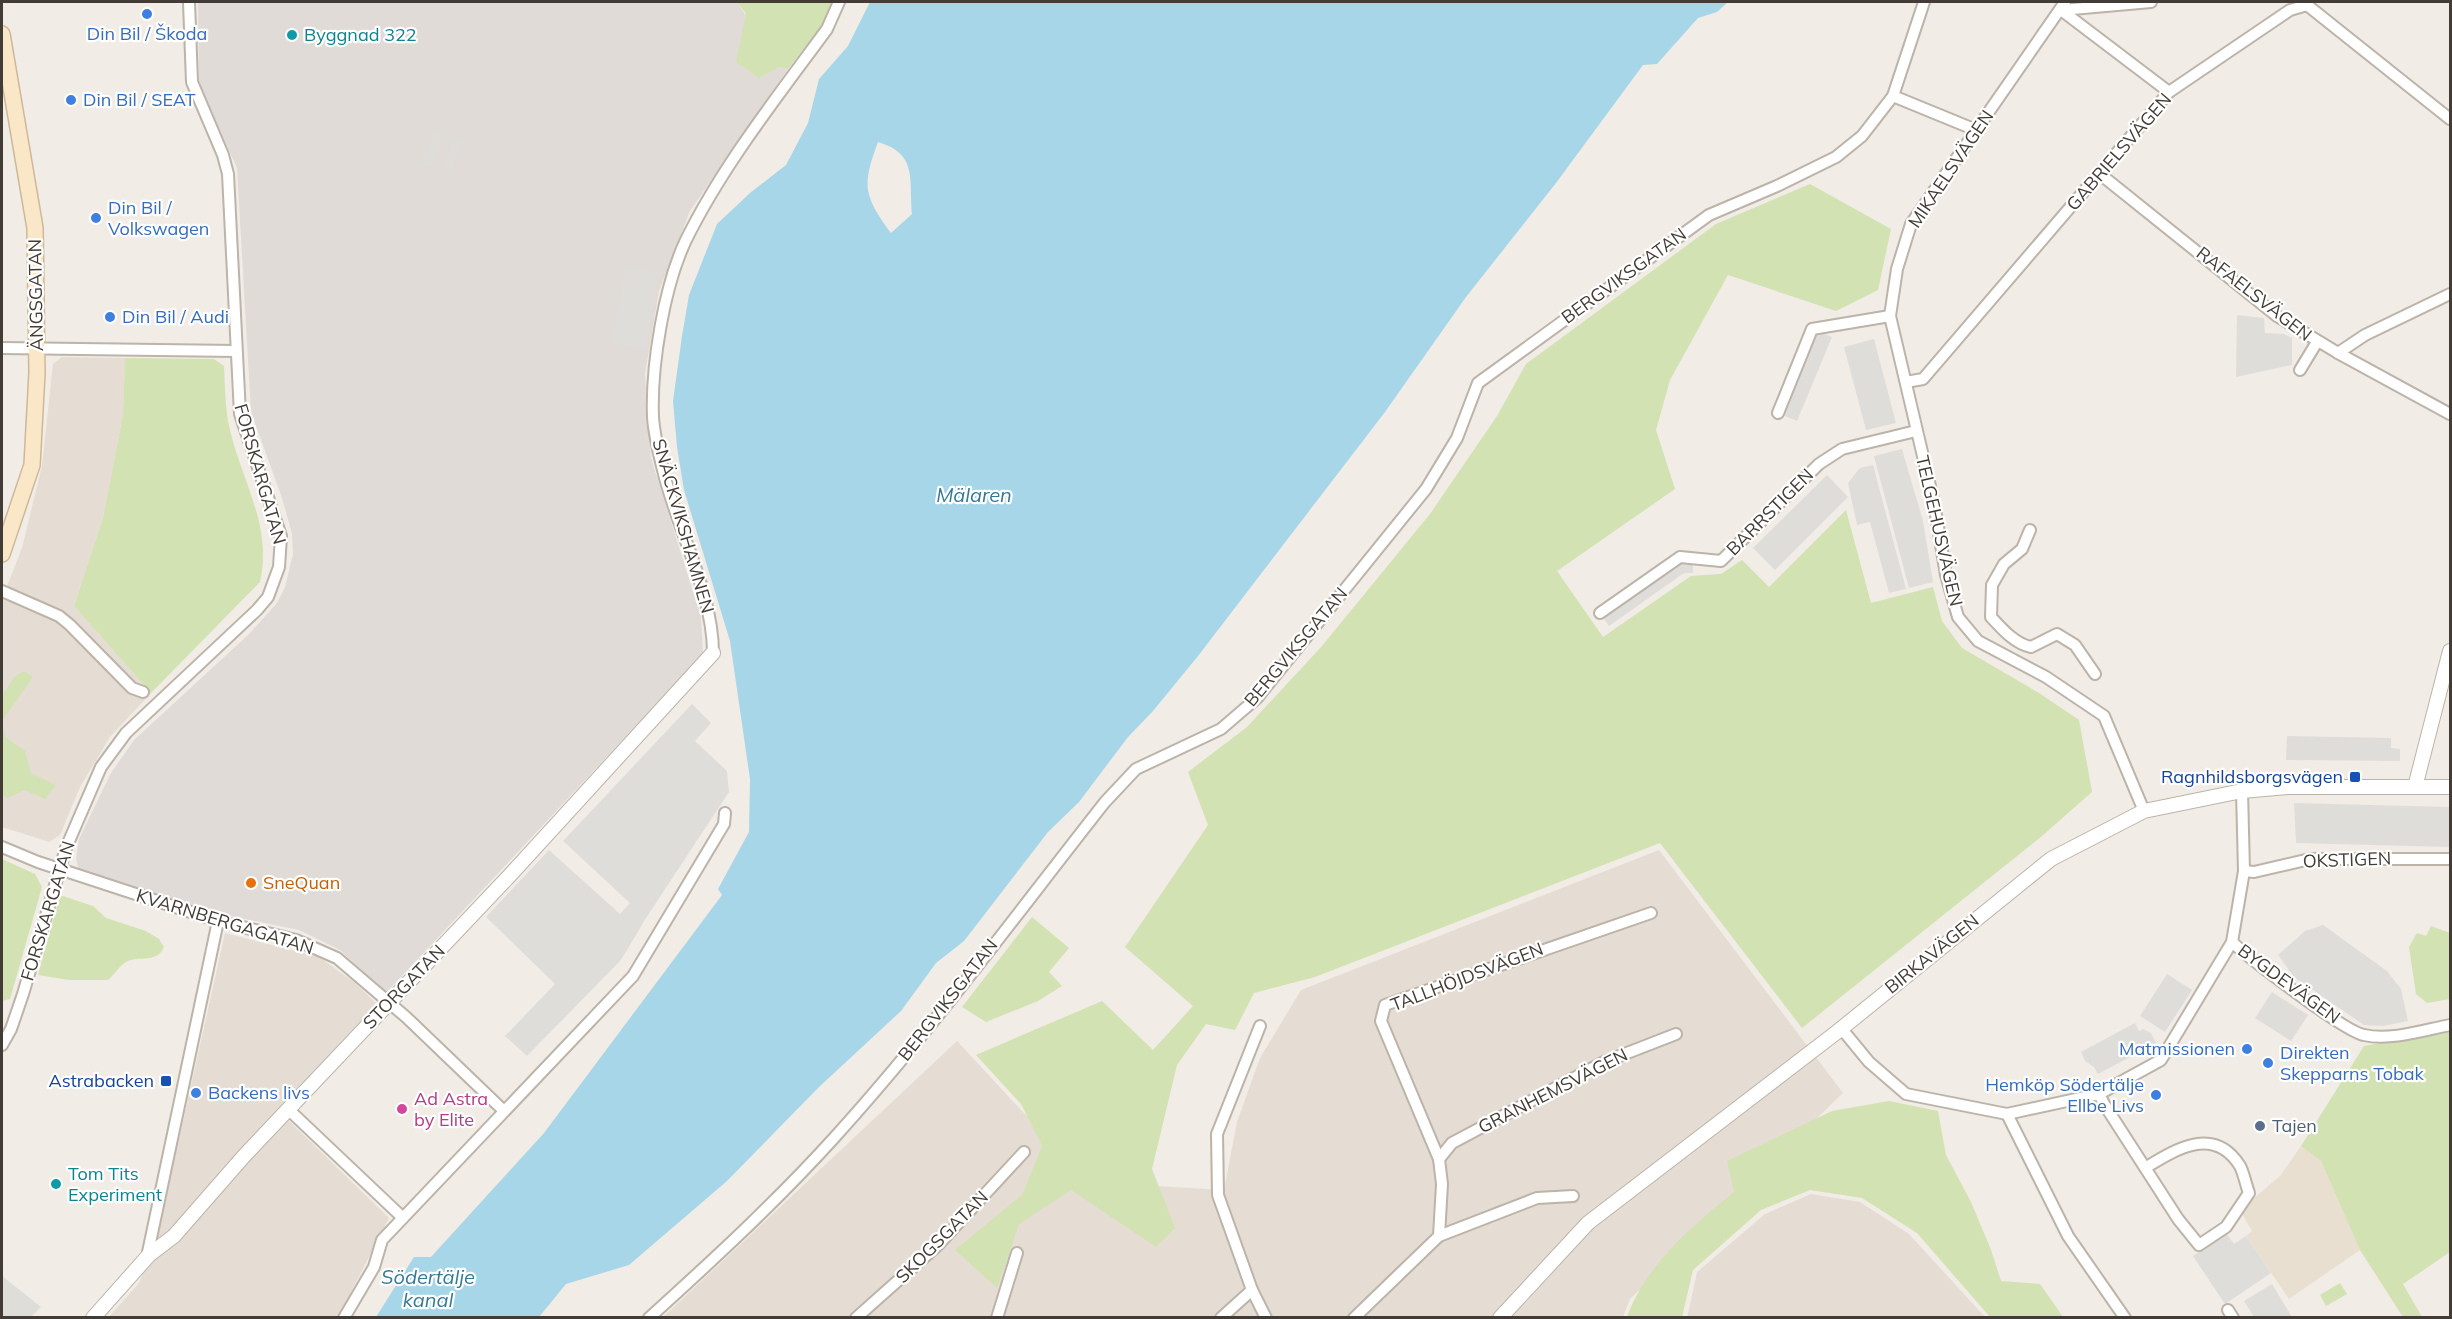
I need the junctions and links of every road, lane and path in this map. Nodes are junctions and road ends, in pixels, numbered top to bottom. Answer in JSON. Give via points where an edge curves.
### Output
{"nodes":[{"id":1,"x":189,"y":2,"type":"edge"},
{"id":2,"x":839,"y":2,"type":"edge"},
{"id":3,"x":1924,"y":2,"type":"edge"},
{"id":4,"x":2151,"y":2,"type":"edge"},
{"id":5,"x":2063,"y":6,"type":"edge"},
{"id":6,"x":2,"y":34,"type":"edge"},
{"id":7,"x":2169,"y":92,"type":"junction"},
{"id":8,"x":1893,"y":96,"type":"junction"},
{"id":9,"x":2449,"y":114,"type":"edge"},
{"id":10,"x":1976,"y":130,"type":"junction"},
{"id":11,"x":2100,"y":174,"type":"junction"},
{"id":12,"x":2451,"y":294,"type":"edge"},
{"id":13,"x":1890,"y":316,"type":"junction"},
{"id":14,"x":2317,"y":342,"type":"junction"},
{"id":15,"x":36,"y":347,"type":"junction"},
{"id":16,"x":2,"y":348,"type":"edge"},
{"id":17,"x":236,"y":351,"type":"junction"},
{"id":18,"x":2338,"y":353,"type":"junction"},
{"id":19,"x":2300,"y":370,"type":"dead end"},
{"id":20,"x":1906,"y":382,"type":"junction"},
{"id":21,"x":1778,"y":413,"type":"dead end"},
{"id":22,"x":2451,"y":414,"type":"edge"},
{"id":23,"x":1916,"y":431,"type":"junction"},
{"id":24,"x":2030,"y":530,"type":"dead end"},
{"id":25,"x":2,"y":554,"type":"edge"},
{"id":26,"x":2,"y":591,"type":"edge"},
{"id":27,"x":1600,"y":613,"type":"dead end"},
{"id":28,"x":2451,"y":651,"type":"edge"},
{"id":29,"x":713,"y":653,"type":"joint"},
{"id":30,"x":2095,"y":674,"type":"dead end"},
{"id":31,"x":143,"y":692,"type":"dead end"},
{"id":32,"x":2415,"y":787,"type":"junction"},
{"id":33,"x":2451,"y":787,"type":"edge"},
{"id":34,"x":2242,"y":791,"type":"junction"},
{"id":35,"x":2144,"y":811,"type":"junction"},
{"id":36,"x":725,"y":813,"type":"dead end"},
{"id":37,"x":2,"y":847,"type":"edge"},
{"id":38,"x":2451,"y":859,"type":"edge"},
{"id":39,"x":60,"y":870,"type":"junction"},
{"id":40,"x":2244,"y":871,"type":"junction"},
{"id":41,"x":1651,"y":913,"type":"dead end"},
{"id":42,"x":218,"y":921,"type":"junction"},
{"id":43,"x":2232,"y":942,"type":"junction"},
{"id":44,"x":390,"y":1003,"type":"junction"},
{"id":45,"x":6,"y":1025,"type":"edge"},
{"id":46,"x":2451,"y":1025,"type":"edge"},
{"id":47,"x":1260,"y":1026,"type":"dead end"},
{"id":48,"x":1840,"y":1028,"type":"junction"},
{"id":49,"x":1676,"y":1034,"type":"dead end"},
{"id":50,"x":2,"y":1045,"type":"edge"},
{"id":51,"x":2099,"y":1094,"type":"junction"},
{"id":52,"x":288,"y":1109,"type":"junction"},
{"id":53,"x":504,"y":1111,"type":"junction"},
{"id":54,"x":2007,"y":1114,"type":"junction"},
{"id":55,"x":1024,"y":1152,"type":"dead end"},
{"id":56,"x":1439,"y":1160,"type":"junction"},
{"id":57,"x":2145,"y":1168,"type":"junction"},
{"id":58,"x":1573,"y":1196,"type":"dead end"},
{"id":59,"x":402,"y":1217,"type":"junction"},
{"id":60,"x":1439,"y":1236,"type":"junction"},
{"id":61,"x":1017,"y":1253,"type":"dead end"},
{"id":62,"x":147,"y":1257,"type":"junction"},
{"id":63,"x":1252,"y":1290,"type":"junction"},
{"id":64,"x":93,"y":1317,"type":"edge"},
{"id":65,"x":344,"y":1317,"type":"edge"},
{"id":66,"x":649,"y":1317,"type":"edge"},
{"id":67,"x":856,"y":1317,"type":"edge"},
{"id":68,"x":997,"y":1317,"type":"edge"},
{"id":69,"x":1221,"y":1317,"type":"edge"},
{"id":70,"x":1266,"y":1317,"type":"edge"},
{"id":71,"x":1354,"y":1317,"type":"edge"},
{"id":72,"x":1500,"y":1317,"type":"edge"},
{"id":73,"x":2125,"y":1317,"type":"edge"}],
"edges":[{"from":1,"to":17,"type":"street","name":"FORSKARGATAN","via":[[192,82],[226,165]]},
{"from":2,"to":29,"type":"street","name":"SNÄCKVIKSHAMNEN","via":[[827,29],[717,187],[685,242],[665,306],[653,418],[663,471],[712,625]]},
{"from":3,"to":8,"type":"street","name":"BERGVIKSGATAN"},
{"from":4,"to":5,"type":"street"},
{"from":5,"to":7,"type":"street"},
{"from":5,"to":10,"type":"street","name":"MIKAELSVÄGEN"},
{"from":6,"to":15,"type":"main road","name":"ÄNGSGATAN","via":[[35,228]]},
{"from":7,"to":9,"type":"street","name":"GABRIELSVÄGEN","via":[[2290,10],[2307,5]]},
{"from":7,"to":11,"type":"street","name":"GABRIELSVÄGEN"},
{"from":8,"to":10,"type":"street"},
{"from":8,"to":66,"type":"street","name":"BERGVIKSGATAN","via":[[1862,136],[1840,155],[1708,215],[1478,383],[1457,438],[1426,489],[1257,698],[1221,729],[1136,769],[1105,802],[862,1106],[754,1222]]},
{"from":10,"to":13,"type":"street","name":"MIKAELSVÄGEN","via":[[1911,224],[1897,269]]},
{"from":11,"to":14,"type":"street","name":"RAFAELSVÄGEN","via":[[2277,316]]},
{"from":11,"to":20,"type":"street","name":"GABRIELSVÄGEN","via":[[1923,379]]},
{"from":12,"to":18,"type":"street","via":[[2365,335]]},
{"from":13,"to":20,"type":"street","name":"MIKAELSVÄGEN"},
{"from":13,"to":21,"type":"street","via":[[1812,329]]},
{"from":14,"to":18,"type":"street","name":"RAFAELSVÄGEN"},
{"from":14,"to":19,"type":"street"},
{"from":15,"to":16,"type":"street"},
{"from":15,"to":17,"type":"street"},
{"from":15,"to":25,"type":"main road","name":"ÄNGSGATAN","via":[[32,465]]},
{"from":17,"to":39,"type":"street","name":"FORSKARGATAN","via":[[240,414],[281,536],[282,554],[274,583],[257,610],[126,733],[97,775]]},
{"from":18,"to":22,"type":"street","name":"RAFAELSVÄGEN"},
{"from":20,"to":23,"type":"street","name":"TELGEHUSVÄGEN"},
{"from":23,"to":27,"type":"street","name":"BARRSTIGEN","via":[[1842,449],[1819,464],[1721,561],[1680,557]]},
{"from":23,"to":35,"type":"street","name":"TELGEHUSVÄGEN","via":[[1958,616],[1978,641],[2046,677],[2104,716]]},
{"from":24,"to":30,"type":"street","via":[[2022,549],[2004,564],[1992,585],[1991,617],[2027,646],[2057,634],[2075,645]]},
{"from":26,"to":31,"type":"street","via":[[58,616],[132,688]]},
{"from":28,"to":32,"type":"street"},
{"from":29,"to":44,"type":"street","name":"STORGATAN"},
{"from":32,"to":33,"type":"street","name":"BIRKAVÄGEN"},
{"from":32,"to":34,"type":"street","name":"BIRKAVÄGEN"},
{"from":34,"to":35,"type":"street","name":"BIRKAVÄGEN"},
{"from":34,"to":40,"type":"street"},
{"from":35,"to":48,"type":"street","name":"BIRKAVÄGEN","via":[[2050,859]]},
{"from":36,"to":53,"type":"street","via":[[724,824],[633,976]]},
{"from":37,"to":39,"type":"street","name":"KVARNBERGAGATAN"},
{"from":38,"to":40,"type":"street","name":"OKSTIGEN","via":[[2310,859]]},
{"from":39,"to":42,"type":"street","name":"KVARNBERGAGATAN"},
{"from":39,"to":45,"type":"street","name":"FORSKARGATAN"},
{"from":40,"to":43,"type":"street"},
{"from":41,"to":56,"type":"street","name":"TALLHÖJDSVÄGEN","via":[[1385,1005],[1381,1022]]},
{"from":42,"to":44,"type":"street","name":"KVARNBERGAGATAN","via":[[296,940],[337,958]]},
{"from":42,"to":62,"type":"street"},
{"from":43,"to":46,"type":"street","name":"BYGDEVÄGEN","via":[[2337,1021],[2362,1035],[2388,1036]]},
{"from":43,"to":51,"type":"street","via":[[2161,1060]]},
{"from":44,"to":52,"type":"street","name":"STORGATAN"},
{"from":44,"to":53,"type":"street","name":"KVARNBERGAGATAN"},
{"from":45,"to":50,"type":"street","name":"FORSKARGATAN"},
{"from":47,"to":63,"type":"street","via":[[1217,1134],[1218,1195]]},
{"from":48,"to":54,"type":"street","via":[[1869,1062],[1906,1094]]},
{"from":48,"to":72,"type":"street","name":"BIRKAVÄGEN","via":[[1588,1223]]},
{"from":49,"to":56,"type":"street","name":"GRANHEMSVÄGEN","via":[[1604,1062],[1452,1143]]},
{"from":51,"to":54,"type":"street"},
{"from":51,"to":57,"type":"street"},
{"from":52,"to":59,"type":"street"},
{"from":52,"to":62,"type":"street","name":"STORGATAN","via":[[174,1236]]},
{"from":53,"to":59,"type":"street"},
{"from":54,"to":73,"type":"street","via":[[2068,1236]]},
{"from":55,"to":67,"type":"street","name":"SKOGSGATAN","via":[[938,1245]]},
{"from":56,"to":60,"type":"street","name":"TALLHÖJDSVÄGEN"},
{"from":57,"to":57,"type":"street","via":[[2199,1245],[2226,1227],[2249,1193],[2240,1167],[2220,1146],[2193,1143]]},
{"from":58,"to":60,"type":"street","via":[[1537,1198]]},
{"from":59,"to":65,"type":"street","via":[[382,1240],[374,1267]]},
{"from":60,"to":71,"type":"street"},
{"from":61,"to":68,"type":"street"},
{"from":62,"to":64,"type":"street","name":"STORGATAN"},
{"from":63,"to":69,"type":"street"},
{"from":63,"to":70,"type":"street"}]}
